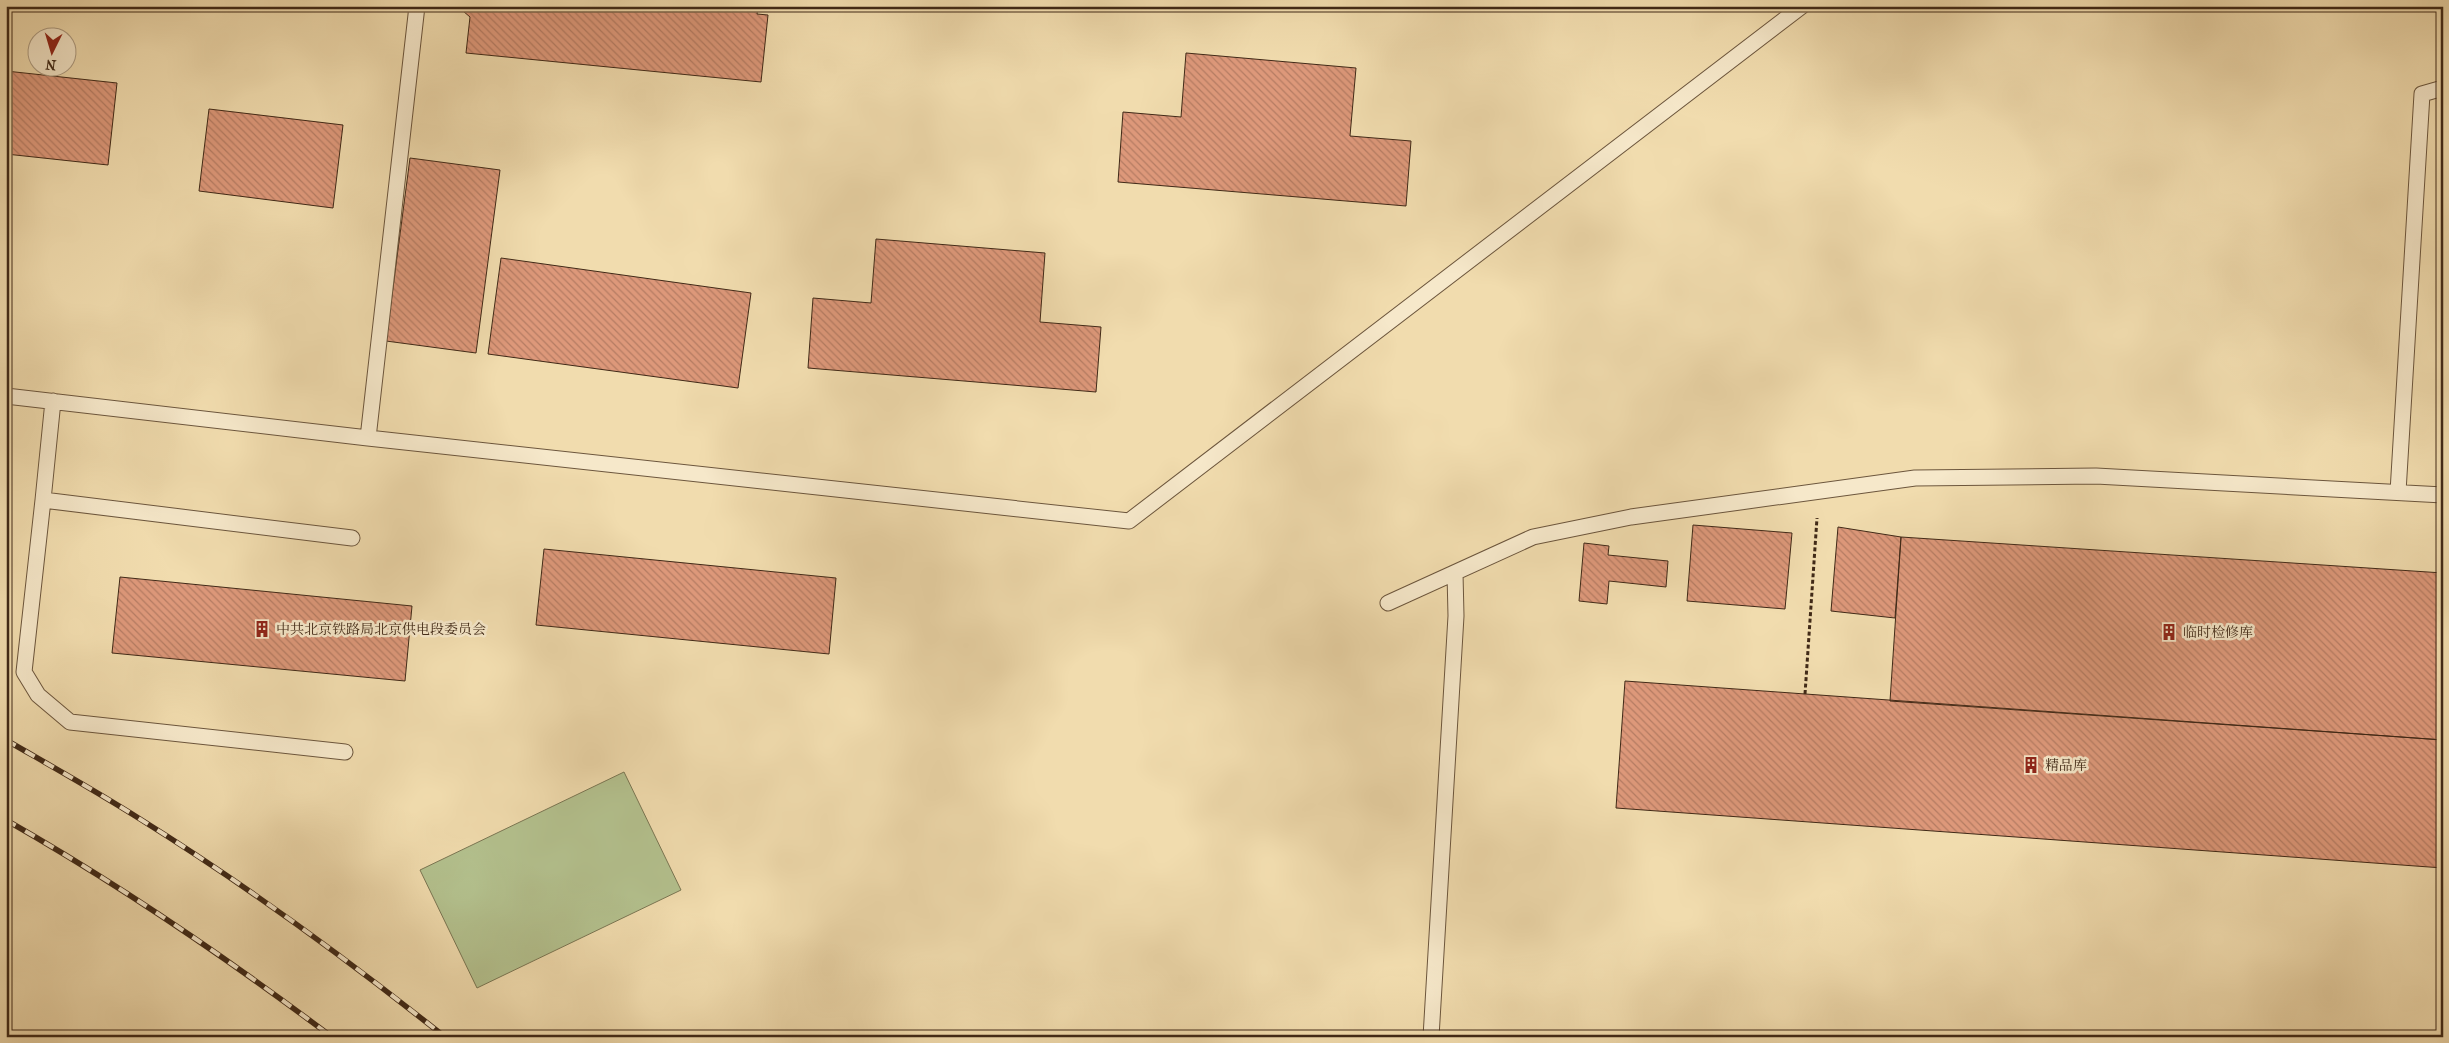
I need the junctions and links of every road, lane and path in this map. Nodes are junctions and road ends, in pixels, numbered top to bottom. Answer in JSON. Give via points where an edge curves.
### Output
{"nodes":[{"id":1,"x":417,"y":6,"type":"edge"},
{"id":2,"x":1802,"y":6,"type":"edge"},
{"id":3,"x":2443,"y":88,"type":"edge"},
{"id":4,"x":6,"y":396,"type":"edge"},
{"id":5,"x":53,"y":401,"type":"junction"},
{"id":6,"x":368,"y":438,"type":"junction"},
{"id":7,"x":2398,"y":492,"type":"junction"},
{"id":8,"x":1819,"y":493,"type":"junction"},
{"id":9,"x":2443,"y":495,"type":"edge"},
{"id":10,"x":43,"y":500,"type":"junction"},
{"id":11,"x":352,"y":538,"type":"dead end"},
{"id":12,"x":1455,"y":573,"type":"junction"},
{"id":13,"x":1388,"y":603,"type":"dead end"},
{"id":14,"x":1805,"y":694,"type":"dead end"},
{"id":15,"x":345,"y":752,"type":"dead end"},
{"id":16,"x":1431,"y":1037,"type":"edge"}],
"edges":[{"from":1,"to":6,"type":"lane"},
{"from":2,"to":6,"type":"lane","via":[[1128,521]]},
{"from":3,"to":7,"type":"lane","via":[[2422,94]]},
{"from":4,"to":5,"type":"lane"},
{"from":5,"to":6,"type":"lane"},
{"from":5,"to":10,"type":"lane"},
{"from":7,"to":8,"type":"lane","via":[[2096,476],[1915,478]]},
{"from":7,"to":9,"type":"lane"},
{"from":8,"to":12,"type":"lane","via":[[1631,517],[1533,537]]},
{"from":8,"to":14,"type":"path"},
{"from":10,"to":11,"type":"lane"},
{"from":10,"to":15,"type":"lane","via":[[24,672],[38,695],[70,722]]},
{"from":12,"to":13,"type":"lane"},
{"from":12,"to":16,"type":"lane","via":[[1456,616]]}]}
